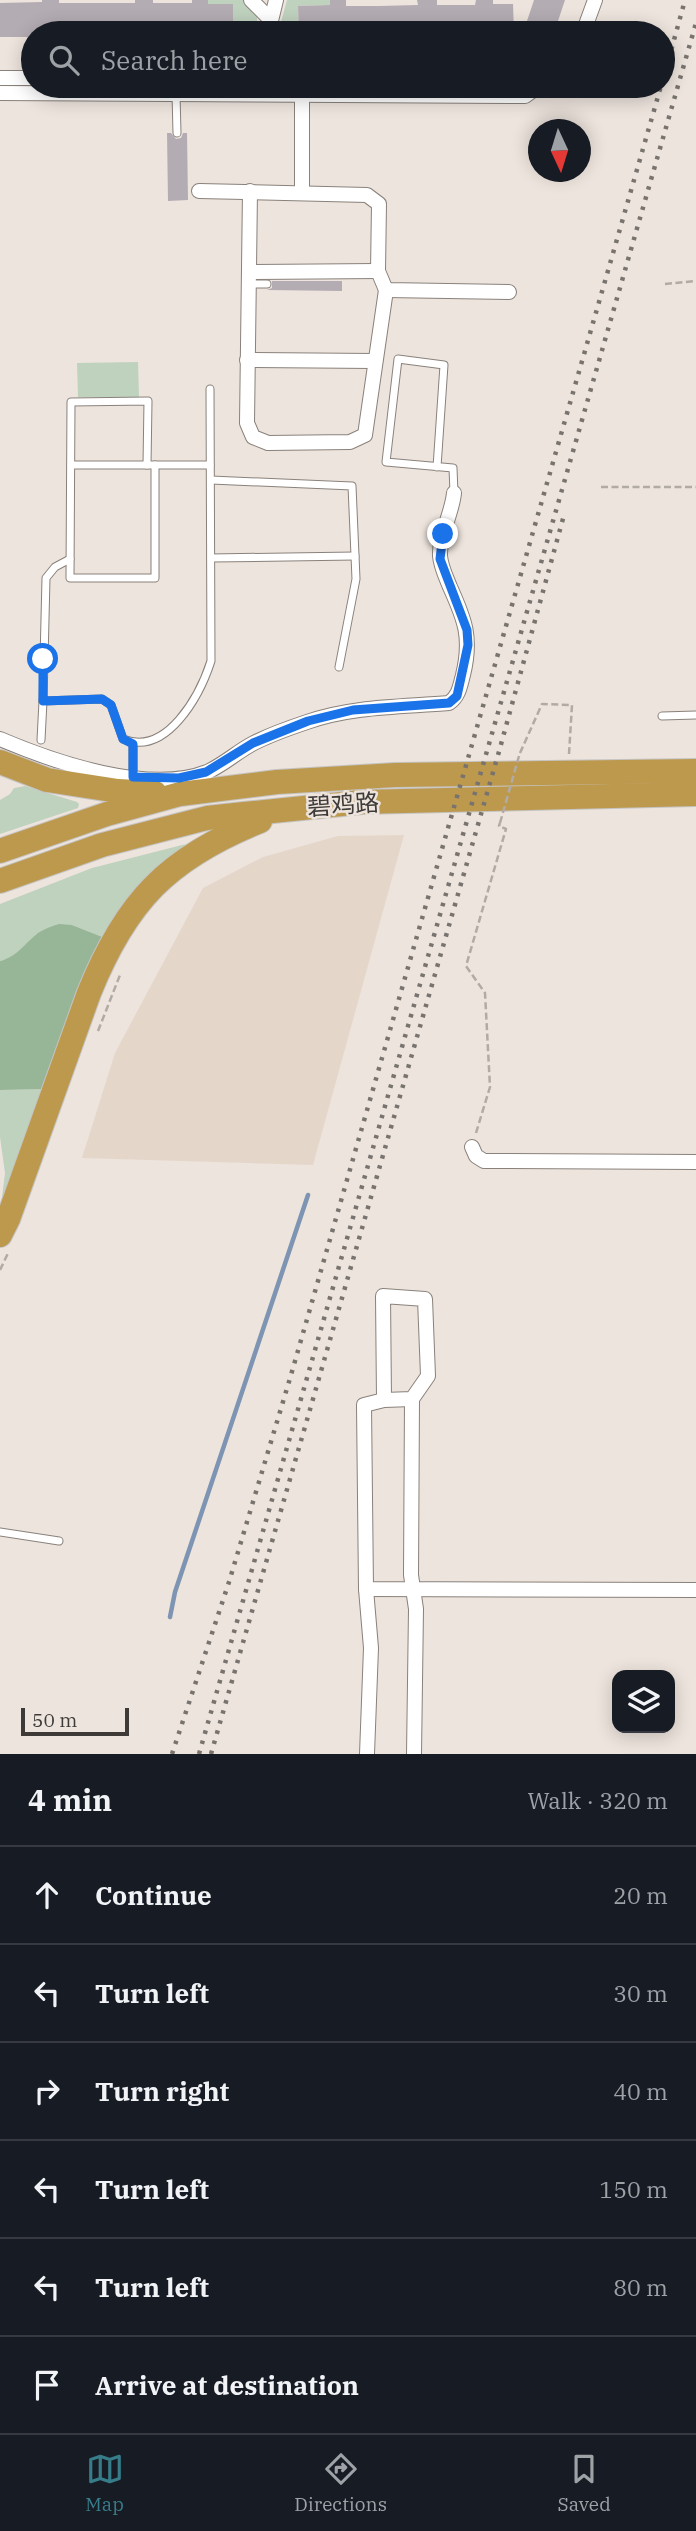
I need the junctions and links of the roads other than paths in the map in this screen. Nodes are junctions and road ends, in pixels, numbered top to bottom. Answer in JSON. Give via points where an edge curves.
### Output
{"nodes":[{"id":1,"x":251,"y":0,"type":"edge"},
{"id":2,"x":276,"y":0,"type":"edge"},
{"id":3,"x":595,"y":0,"type":"edge"},
{"id":4,"x":266,"y":21,"type":"edge"},
{"id":5,"x":271,"y":21,"type":"edge"},
{"id":6,"x":587,"y":21,"type":"edge"},
{"id":7,"x":0,"y":78,"type":"edge"},
{"id":8,"x":21,"y":78,"type":"edge"},
{"id":9,"x":0,"y":93,"type":"edge"},
{"id":10,"x":21,"y":93,"type":"edge"},
{"id":11,"x":176,"y":98,"type":"edge"},
{"id":12,"x":302,"y":98,"type":"edge"},
{"id":13,"x":177,"y":133,"type":"dead end"},
{"id":14,"x":199,"y":191,"type":"dead end"},
{"id":15,"x":250,"y":191,"type":"junction"},
{"id":16,"x":302,"y":192,"type":"junction"},
{"id":17,"x":378,"y":271,"type":"junction"},
{"id":18,"x":249,"y":278,"type":"junction"},
{"id":19,"x":267,"y":284,"type":"dead end"},
{"id":20,"x":386,"y":290,"type":"junction"},
{"id":21,"x":509,"y":292,"type":"dead end"},
{"id":22,"x":247,"y":360,"type":"junction"},
{"id":23,"x":374,"y":361,"type":"junction"},
{"id":24,"x":211,"y":389,"type":"dead end"},
{"id":25,"x":71,"y":465,"type":"junction"},
{"id":26,"x":151,"y":465,"type":"junction"},
{"id":27,"x":211,"y":465,"type":"junction"},
{"id":28,"x":438,"y":467,"type":"junction"},
{"id":29,"x":211,"y":480,"type":"junction"},
{"id":30,"x":454,"y":493,"type":"joint"},
{"id":31,"x":355,"y":556,"type":"junction"},
{"id":32,"x":211,"y":558,"type":"junction"},
{"id":33,"x":70,"y":559,"type":"junction"},
{"id":34,"x":339,"y":667,"type":"dead end"},
{"id":35,"x":43,"y":701,"type":"junction"},
{"id":36,"x":696,"y":715,"type":"edge"},
{"id":37,"x":662,"y":716,"type":"dead end"},
{"id":38,"x":0,"y":739,"type":"edge"},
{"id":39,"x":41,"y":740,"type":"dead end"},
{"id":40,"x":133,"y":744,"type":"junction"},
{"id":41,"x":0,"y":762,"type":"edge"},
{"id":42,"x":696,"y":771,"type":"edge"},
{"id":43,"x":133,"y":777,"type":"junction"},
{"id":44,"x":180,"y":794,"type":"junction"},
{"id":45,"x":696,"y":794,"type":"edge"},
{"id":46,"x":299,"y":807,"type":"junction"},
{"id":47,"x":0,"y":850,"type":"edge"},
{"id":48,"x":0,"y":881,"type":"edge"},
{"id":49,"x":472,"y":1147,"type":"road end"},
{"id":50,"x":696,"y":1162,"type":"edge"},
{"id":51,"x":5,"y":1243,"type":"edge"},
{"id":52,"x":412,"y":1399,"type":"junction"},
{"id":53,"x":384,"y":1400,"type":"junction"},
{"id":54,"x":0,"y":1532,"type":"edge"},
{"id":55,"x":59,"y":1541,"type":"dead end"},
{"id":56,"x":366,"y":1589,"type":"junction"},
{"id":57,"x":414,"y":1590,"type":"junction"},
{"id":58,"x":696,"y":1590,"type":"edge"},
{"id":59,"x":367,"y":1754,"type":"edge"},
{"id":60,"x":414,"y":1754,"type":"edge"}],
"edges":[{"from":1,"to":4,"type":"street"},
{"from":2,"to":5,"type":"street"},
{"from":3,"to":6,"type":"street"},
{"from":7,"to":8,"type":"street"},
{"from":9,"to":10,"type":"street"},
{"from":11,"to":13,"type":"lane"},
{"from":12,"to":16,"type":"street"},
{"from":14,"to":15,"type":"street"},
{"from":15,"to":16,"type":"street"},
{"from":15,"to":18,"type":"street"},
{"from":16,"to":17,"type":"street","via":[[360,193],[379,204]]},
{"from":17,"to":18,"type":"street"},
{"from":17,"to":20,"type":"street"},
{"from":18,"to":19,"type":"lane"},
{"from":18,"to":22,"type":"street"},
{"from":20,"to":21,"type":"street"},
{"from":20,"to":23,"type":"street"},
{"from":22,"to":23,"type":"street"},
{"from":22,"to":23,"type":"street","via":[[248,431],[268,443],[361,439],[368,430]]},
{"from":24,"to":27,"type":"lane"},
{"from":25,"to":26,"type":"lane"},
{"from":25,"to":26,"type":"lane","via":[[71,402],[148,401]]},
{"from":25,"to":33,"type":"lane"},
{"from":26,"to":27,"type":"lane"},
{"from":26,"to":33,"type":"lane","via":[[155,578],[70,578]]},
{"from":27,"to":29,"type":"lane"},
{"from":28,"to":28,"type":"lane","via":[[386,462],[398,359],[444,365]]},
{"from":28,"to":30,"type":"lane","via":[[453,468]]},
{"from":29,"to":31,"type":"lane","via":[[352,486]]},
{"from":29,"to":32,"type":"lane"},
{"from":30,"to":43,"type":"street","via":[[440,545],[444,572],[467,630],[467,659],[455,699],[353,710],[308,721],[253,743],[206,772],[179,778]]},
{"from":31,"to":32,"type":"lane"},
{"from":31,"to":34,"type":"lane","via":[[356,579]]},
{"from":32,"to":40,"type":"lane","via":[[211,661],[206,676],[168,732],[147,743]]},
{"from":33,"to":35,"type":"lane","via":[[46,578]]},
{"from":35,"to":39,"type":"lane"},
{"from":35,"to":40,"type":"lane","via":[[102,699],[111,705],[123,739]]},
{"from":36,"to":37,"type":"lane"},
{"from":38,"to":43,"type":"street","via":[[61,763]]},
{"from":40,"to":43,"type":"lane"},
{"from":41,"to":44,"type":"highway","via":[[58,782],[118,792]]},
{"from":42,"to":44,"type":"highway","name":"碧鸡路","via":[[394,775]]},
{"from":44,"to":47,"type":"highway","name":"碧鸡路"},
{"from":45,"to":46,"type":"highway","name":"碧鸡路"},
{"from":46,"to":48,"type":"highway","name":"碧鸡路","via":[[206,818],[155,830]]},
{"from":46,"to":51,"type":"highway","via":[[209,843],[167,872],[119,932],[102,961]]},
{"from":49,"to":50,"type":"street","via":[[484,1161]]},
{"from":52,"to":53,"type":"street"},
{"from":52,"to":53,"type":"street","via":[[428,1376],[425,1298],[383,1296]]},
{"from":52,"to":57,"type":"street"},
{"from":53,"to":56,"type":"street","via":[[364,1405]]},
{"from":54,"to":55,"type":"lane"},
{"from":56,"to":57,"type":"street"},
{"from":56,"to":59,"type":"street","via":[[371,1648]]},
{"from":57,"to":58,"type":"street"},
{"from":57,"to":60,"type":"street"}]}
